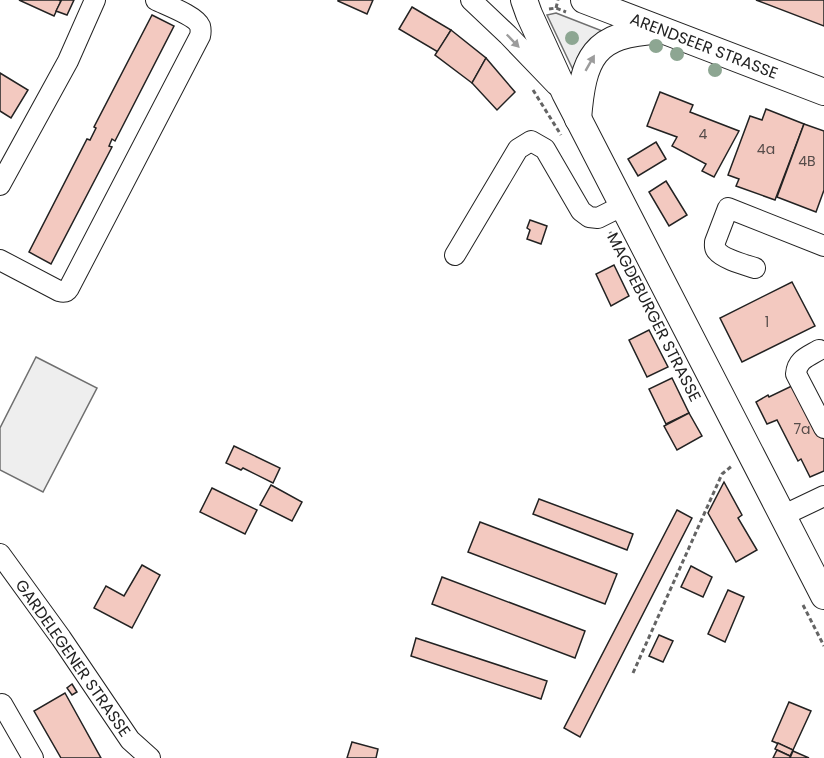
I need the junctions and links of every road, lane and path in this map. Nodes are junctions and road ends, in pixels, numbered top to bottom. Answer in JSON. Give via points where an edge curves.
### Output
{"nodes":[{"id":1,"x":95,"y":0,"type":"edge"},
{"id":2,"x":156,"y":0,"type":"edge"},
{"id":3,"x":471,"y":0,"type":"edge"},
{"id":4,"x":524,"y":0,"type":"edge"},
{"id":5,"x":558,"y":0,"type":"edge"},
{"id":6,"x":584,"y":0,"type":"edge"},
{"id":7,"x":555,"y":8,"type":"dead end"},
{"id":8,"x":666,"y":31,"type":"junction"},
{"id":9,"x":530,"y":85,"type":"dead end"},
{"id":10,"x":824,"y":92,"type":"edge"},
{"id":11,"x":565,"y":93,"type":"junction"},
{"id":12,"x":570,"y":129,"type":"junction"},
{"id":13,"x":0,"y":185,"type":"edge"},
{"id":14,"x":612,"y":211,"type":"junction"},
{"id":15,"x":824,"y":246,"type":"edge"},
{"id":16,"x":454,"y":255,"type":"dead end"},
{"id":17,"x":0,"y":260,"type":"edge"},
{"id":18,"x":755,"y":268,"type":"dead end"},
{"id":19,"x":645,"y":299,"type":"dead end"},
{"id":20,"x":819,"y":350,"type":"dead end"},
{"id":21,"x":824,"y":428,"type":"edge"},
{"id":22,"x":750,"y":453,"type":"junction"},
{"id":23,"x":824,"y":496,"type":"edge"},
{"id":24,"x":782,"y":516,"type":"junction"},
{"id":25,"x":0,"y":554,"type":"edge"},
{"id":26,"x":813,"y":600,"type":"edge"},
{"id":27,"x":824,"y":646,"type":"edge"},
{"id":28,"x":633,"y":673,"type":"dead end"},
{"id":29,"x":0,"y":705,"type":"edge"},
{"id":30,"x":33,"y":758,"type":"edge"},
{"id":31,"x":150,"y":758,"type":"edge"}],
"edges":[{"from":1,"to":13,"type":"street","via":[[68,61]]},
{"from":2,"to":17,"type":"street","via":[[198,23],[200,36],[68,291],[59,291]]},
{"from":3,"to":11,"type":"street","one_way":true},
{"from":4,"to":11,"type":"main road","name":"MAGDEBURGER STRASSE"},
{"from":5,"to":7,"type":"path"},
{"from":6,"to":8,"type":"main road","name":"ARENDSEER STRASSE"},
{"from":8,"to":10,"type":"main road","name":"ARENDSEER STRASSE"},
{"from":12,"to":8,"type":"main road","one_way":true,"via":[[584,73],[597,51],[616,37]]},
{"from":9,"to":12,"type":"path"},
{"from":11,"to":12,"type":"main road","name":"MAGDEBURGER STRASSE"},
{"from":12,"to":14,"type":"main road","name":"MAGDEBURGER STRASSE"},
{"from":14,"to":16,"type":"street","via":[[598,218],[580,211],[544,148],[531,141],[518,149]]},
{"from":14,"to":19,"type":"path","name":"MAGDEBURGER STRASSE"},
{"from":14,"to":22,"type":"main road","name":"MAGDEBURGER STRASSE"},
{"from":15,"to":18,"type":"street","via":[[728,208],[715,248],[723,256]]},
{"from":20,"to":21,"type":"street","via":[[800,361],[796,374]]},
{"from":22,"to":24,"type":"main road","name":"MAGDEBURGER STRASSE"},
{"from":22,"to":28,"type":"path","via":[[722,474]]},
{"from":23,"to":24,"type":"street"},
{"from":24,"to":26,"type":"main road","name":"MAGDEBURGER STRASSE"},
{"from":25,"to":31,"type":"street","name":"GARDELEGENER STRASSE","via":[[130,740]]},
{"from":26,"to":27,"type":"path"},
{"from":29,"to":30,"type":"street"}]}
